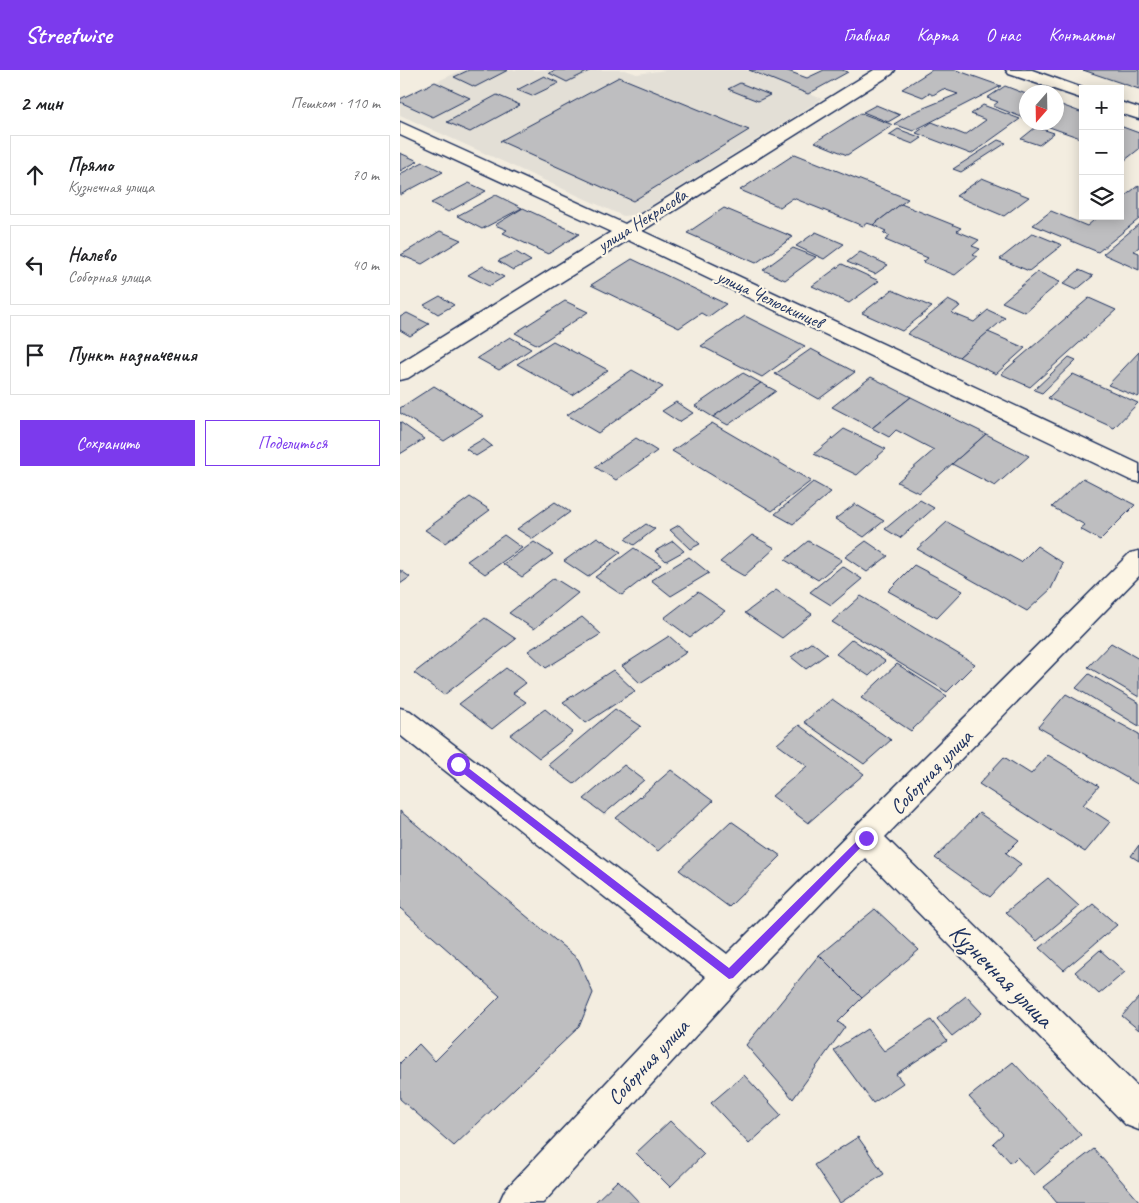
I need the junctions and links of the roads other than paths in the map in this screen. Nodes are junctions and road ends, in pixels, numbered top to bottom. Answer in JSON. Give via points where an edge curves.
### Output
{"nodes":[{"id":1,"x":886,"y":70,"type":"edge"},
{"id":2,"x":1015,"y":70,"type":"edge"},
{"id":3,"x":1079,"y":93,"type":"edge"},
{"id":4,"x":1124,"y":108,"type":"edge"},
{"id":5,"x":1139,"y":114,"type":"edge"},
{"id":6,"x":400,"y":128,"type":"edge"},
{"id":7,"x":625,"y":231,"type":"junction"},
{"id":8,"x":400,"y":373,"type":"edge"},
{"id":9,"x":1139,"y":474,"type":"edge"},
{"id":10,"x":1139,"y":560,"type":"edge"},
{"id":11,"x":400,"y":719,"type":"edge"},
{"id":12,"x":866,"y":838,"type":"junction"},
{"id":13,"x":729,"y":975,"type":"junction"},
{"id":14,"x":1139,"y":1113,"type":"edge"},
{"id":15,"x":518,"y":1203,"type":"edge"}],
"edges":[{"from":1,"to":7,"type":"street","name":"улица Некрасова"},
{"from":2,"to":3,"type":"street"},
{"from":4,"to":5,"type":"street"},
{"from":6,"to":7,"type":"street","name":"улица Челюскинцев"},
{"from":7,"to":8,"type":"street","name":"улица Некрасова"},
{"from":7,"to":9,"type":"street","name":"улица Челюскинцев"},
{"from":10,"to":12,"type":"street","name":"Соборная улица"},
{"from":11,"to":13,"type":"street"},
{"from":12,"to":13,"type":"street","name":"Соборная улица"},
{"from":12,"to":14,"type":"street","name":"Кузнечная улица"},
{"from":13,"to":15,"type":"street","name":"Соборная улица"}]}
